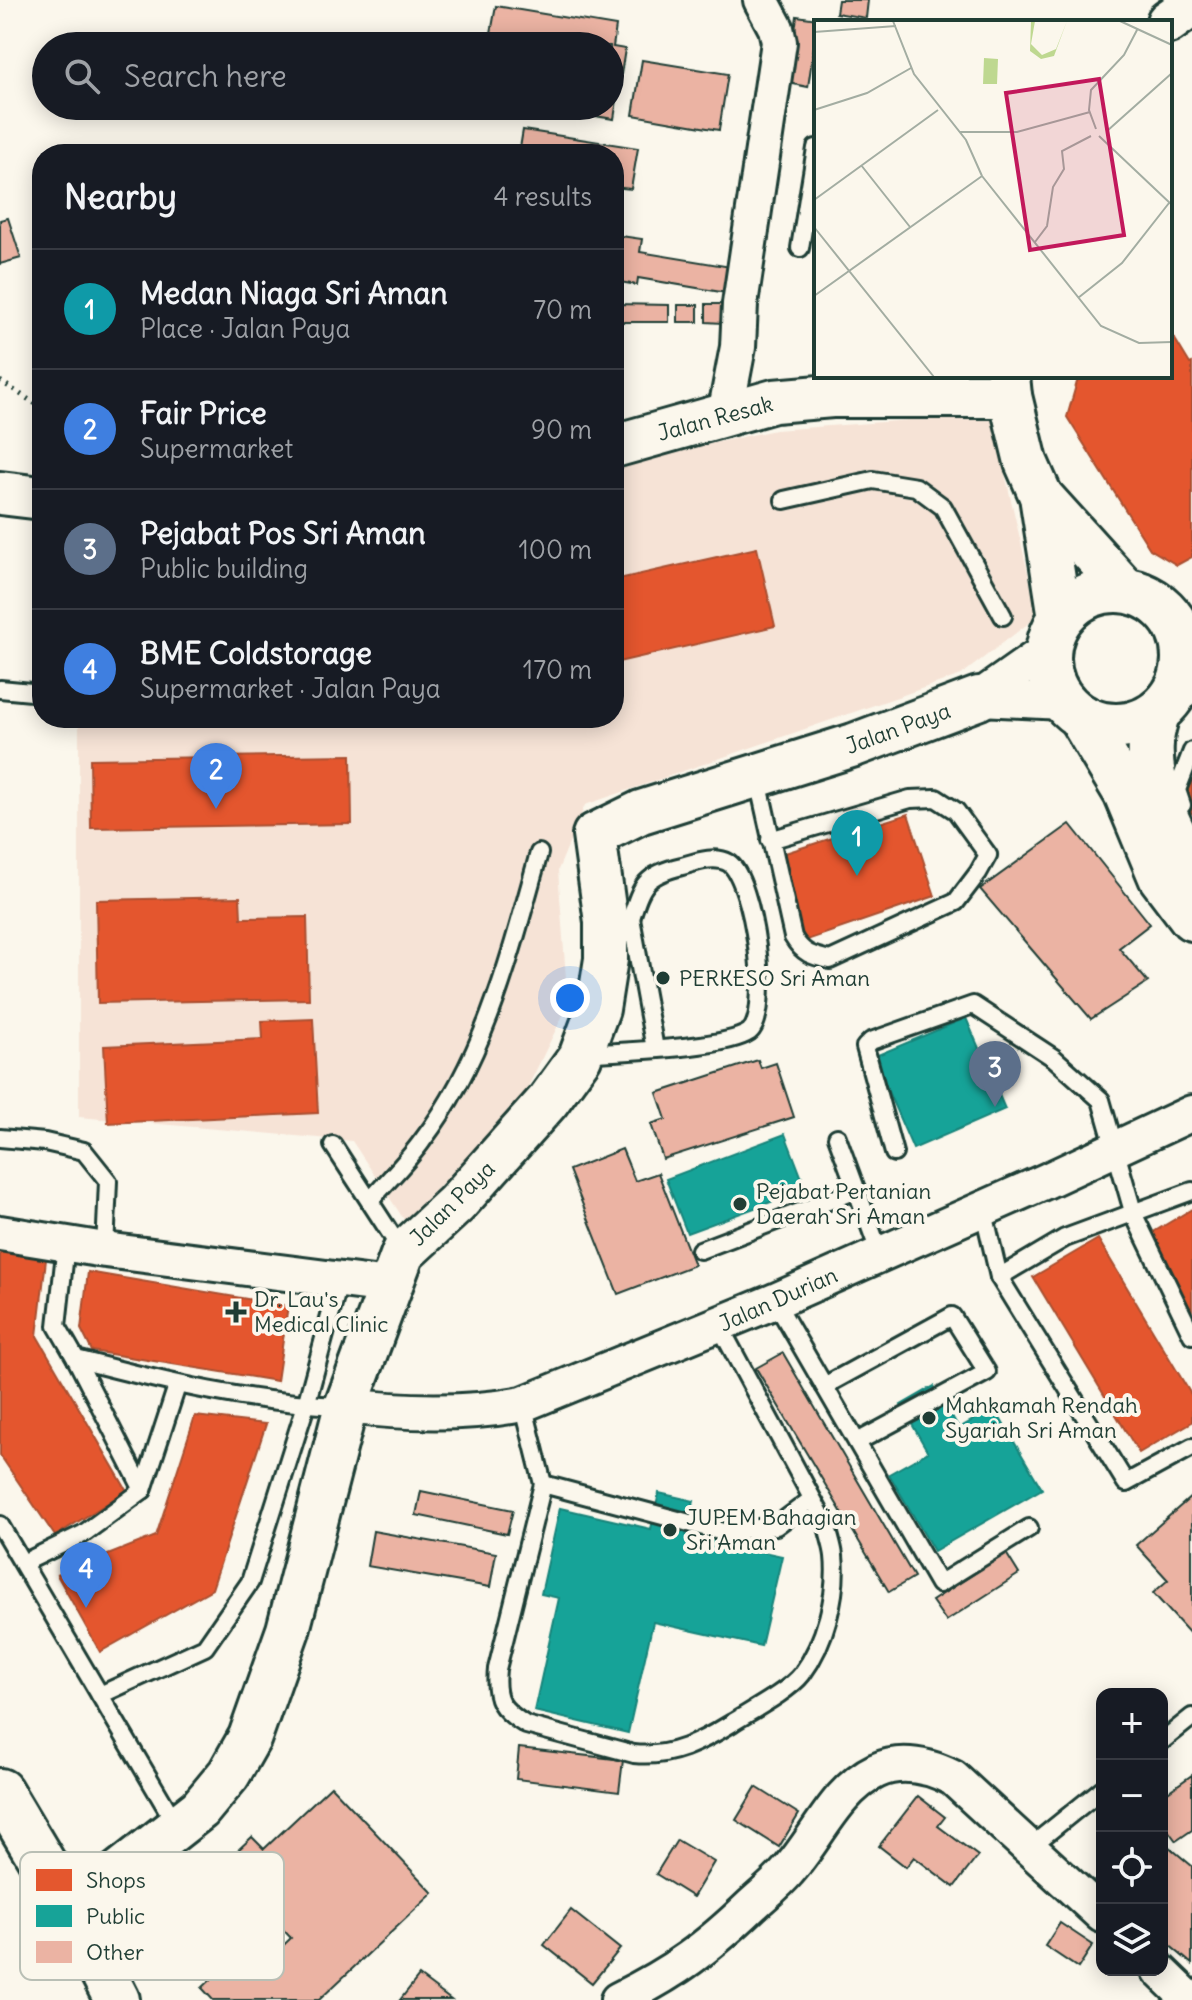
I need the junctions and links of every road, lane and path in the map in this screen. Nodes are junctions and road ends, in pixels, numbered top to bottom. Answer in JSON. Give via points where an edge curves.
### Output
{"nodes":[{"id":1,"x":761,"y":0,"type":"edge"},
{"id":2,"x":1192,"y":5,"type":"edge"},
{"id":3,"x":1171,"y":20,"type":"edge"},
{"id":4,"x":814,"y":160,"type":"edge"},
{"id":5,"x":800,"y":248,"type":"dead end"},
{"id":6,"x":0,"y":381,"type":"edge"},
{"id":7,"x":1009,"y":386,"type":"edge"},
{"id":8,"x":32,"y":402,"type":"edge"},
{"id":9,"x":725,"y":415,"type":"junction"},
{"id":10,"x":624,"y":443,"type":"edge"},
{"id":11,"x":0,"y":493,"type":"edge"},
{"id":12,"x":1041,"y":496,"type":"junction"},
{"id":13,"x":32,"y":497,"type":"edge"},
{"id":14,"x":784,"y":500,"type":"dead end"},
{"id":15,"x":1192,"y":591,"type":"edge"},
{"id":16,"x":1136,"y":593,"type":"junction"},
{"id":17,"x":1003,"y":616,"type":"dead end"},
{"id":18,"x":1053,"y":634,"type":"junction"},
{"id":19,"x":1188,"y":656,"type":"edge"},
{"id":20,"x":0,"y":689,"type":"edge"},
{"id":21,"x":32,"y":692,"type":"edge"},
{"id":22,"x":979,"y":698,"type":"junction"},
{"id":23,"x":1072,"y":709,"type":"junction"},
{"id":24,"x":1157,"y":713,"type":"junction"},
{"id":25,"x":1192,"y":751,"type":"edge"},
{"id":26,"x":757,"y":776,"type":"junction"},
{"id":27,"x":770,"y":840,"type":"junction"},
{"id":28,"x":1191,"y":846,"type":"edge"},
{"id":29,"x":539,"y":853,"type":"dead end"},
{"id":30,"x":1192,"y":918,"type":"edge"},
{"id":31,"x":619,"y":920,"type":"junction"},
{"id":32,"x":655,"y":1049,"type":"junction"},
{"id":33,"x":581,"y":1054,"type":"junction"},
{"id":34,"x":1192,"y":1113,"type":"edge"},
{"id":35,"x":837,"y":1137,"type":"dead end"},
{"id":36,"x":0,"y":1138,"type":"edge"},
{"id":37,"x":333,"y":1145,"type":"dead end"},
{"id":38,"x":1115,"y":1147,"type":"junction"},
{"id":39,"x":894,"y":1153,"type":"dead end"},
{"id":40,"x":857,"y":1190,"type":"junction"},
{"id":41,"x":1192,"y":1191,"type":"edge"},
{"id":42,"x":370,"y":1201,"type":"junction"},
{"id":43,"x":983,"y":1208,"type":"junction"},
{"id":44,"x":1134,"y":1215,"type":"junction"},
{"id":45,"x":0,"y":1233,"type":"edge"},
{"id":46,"x":66,"y":1244,"type":"junction"},
{"id":47,"x":105,"y":1250,"type":"junction"},
{"id":48,"x":700,"y":1250,"type":"dead end"},
{"id":49,"x":880,"y":1254,"type":"junction"},
{"id":50,"x":396,"y":1269,"type":"junction"},
{"id":51,"x":999,"y":1277,"type":"junction"},
{"id":52,"x":340,"y":1279,"type":"junction"},
{"id":53,"x":775,"y":1301,"type":"junction"},
{"id":54,"x":719,"y":1325,"type":"junction"},
{"id":55,"x":1192,"y":1335,"type":"edge"},
{"id":56,"x":76,"y":1359,"type":"junction"},
{"id":57,"x":177,"y":1386,"type":"junction"},
{"id":58,"x":824,"y":1386,"type":"junction"},
{"id":59,"x":523,"y":1404,"type":"junction"},
{"id":60,"x":326,"y":1405,"type":"junction"},
{"id":61,"x":857,"y":1442,"type":"junction"},
{"id":62,"x":1192,"y":1447,"type":"edge"},
{"id":63,"x":543,"y":1484,"type":"junction"},
{"id":64,"x":143,"y":1490,"type":"junction"},
{"id":65,"x":812,"y":1499,"type":"junction"},
{"id":66,"x":0,"y":1525,"type":"edge"},
{"id":67,"x":1029,"y":1528,"type":"dead end"},
{"id":68,"x":23,"y":1563,"type":"junction"},
{"id":69,"x":100,"y":1695,"type":"junction"},
{"id":70,"x":1192,"y":1717,"type":"edge"},
{"id":71,"x":1168,"y":1736,"type":"edge"},
{"id":72,"x":0,"y":1791,"type":"edge"},
{"id":73,"x":1096,"y":1794,"type":"edge"},
{"id":74,"x":177,"y":1826,"type":"junction"},
{"id":75,"x":1030,"y":1847,"type":"junction"},
{"id":76,"x":36,"y":1852,"type":"edge"},
{"id":77,"x":144,"y":1852,"type":"edge"},
{"id":78,"x":1096,"y":1909,"type":"edge"},
{"id":79,"x":1165,"y":1976,"type":"edge"},
{"id":80,"x":107,"y":1980,"type":"edge"},
{"id":81,"x":117,"y":2000,"type":"edge"},
{"id":82,"x":618,"y":2000,"type":"edge"},
{"id":83,"x":1190,"y":2000,"type":"edge"}],
"edges":[{"from":1,"to":9,"type":"street","via":[[779,42]]},
{"from":2,"to":3,"type":"street"},
{"from":4,"to":5,"type":"lane"},
{"from":6,"to":8,"type":"path"},
{"from":7,"to":9,"type":"street","name":"Jalan Resak","via":[[774,401]]},
{"from":7,"to":12,"type":"street","via":[[1026,462]]},
{"from":9,"to":10,"type":"street","name":"Jalan Resak"},
{"from":11,"to":13,"type":"street"},
{"from":12,"to":16,"type":"street"},
{"from":12,"to":18,"type":"street"},
{"from":14,"to":17,"type":"lane","via":[[873,480],[916,487],[943,507]]},
{"from":15,"to":16,"type":"main road"},
{"from":16,"to":18,"type":"main road","via":[[1107,590],[1089,595],[1073,604]]},
{"from":16,"to":19,"type":"main road","via":[[1162,607],[1175,622]]},
{"from":18,"to":22,"type":"street"},
{"from":18,"to":23,"type":"main road","via":[[1047,669]]},
{"from":19,"to":24,"type":"main road","via":[[1181,680]]},
{"from":20,"to":21,"type":"lane"},
{"from":22,"to":23,"type":"street"},
{"from":22,"to":26,"type":"street","name":"Jalan Paya"},
{"from":23,"to":24,"type":"main road","via":[[1098,724],[1119,726]]},
{"from":23,"to":30,"type":"main road","via":[[1126,793],[1161,877]]},
{"from":24,"to":28,"type":"main road","via":[[1151,742],[1153,776],[1172,829]]},
{"from":25,"to":28,"type":"lane","via":[[1177,790]]},
{"from":26,"to":27,"type":"lane"},
{"from":26,"to":31,"type":"street","name":"Jalan Paya","via":[[641,812],[594,835]]},
{"from":27,"to":27,"type":"lane","via":[[910,799],[936,798],[956,811],[988,855],[956,902],[830,960],[801,951],[793,937]]},
{"from":29,"to":42,"type":"lane","via":[[501,988],[473,1057],[423,1141]]},
{"from":31,"to":32,"type":"lane"},
{"from":31,"to":32,"type":"lane","via":[[652,876],[721,859],[742,878],[758,947],[758,1020],[750,1031],[710,1043]]},
{"from":31,"to":33,"type":"street","name":"Jalan Paya","via":[[598,1009]]},
{"from":32,"to":33,"type":"lane"},
{"from":33,"to":50,"type":"street","name":"Jalan Paya","via":[[548,1101]]},
{"from":34,"to":38,"type":"street","name":"Jalan Durian"},
{"from":35,"to":40,"type":"lane"},
{"from":36,"to":47,"type":"lane","via":[[84,1151],[108,1181]]},
{"from":37,"to":42,"type":"lane"},
{"from":38,"to":39,"type":"lane","via":[[1101,1100],[1054,1058],[973,1005],[865,1047]]},
{"from":38,"to":43,"type":"street","name":"Jalan Durian"},
{"from":38,"to":44,"type":"lane"},
{"from":40,"to":48,"type":"lane"},
{"from":40,"to":49,"type":"lane"},
{"from":41,"to":44,"type":"lane"},
{"from":42,"to":50,"type":"lane"},
{"from":43,"to":49,"type":"street","name":"Jalan Durian"},
{"from":43,"to":51,"type":"lane"},
{"from":44,"to":51,"type":"lane","via":[[1065,1238]]},
{"from":44,"to":55,"type":"lane"},
{"from":45,"to":46,"type":"street"},
{"from":46,"to":47,"type":"street"},
{"from":46,"to":56,"type":"lane","via":[[57,1326]]},
{"from":47,"to":52,"type":"street"},
{"from":49,"to":53,"type":"street","name":"Jalan Durian"},
{"from":50,"to":52,"type":"street"},
{"from":50,"to":60,"type":"street","name":"Jalan Paya"},
{"from":51,"to":62,"type":"lane","via":[[1126,1483]]},
{"from":52,"to":60,"type":"lane"},
{"from":53,"to":54,"type":"street","name":"Jalan Durian"},
{"from":53,"to":58,"type":"lane"},
{"from":54,"to":59,"type":"street","name":"Jalan Durian"},
{"from":54,"to":65,"type":"lane"},
{"from":56,"to":57,"type":"lane"},
{"from":56,"to":64,"type":"lane"},
{"from":57,"to":60,"type":"lane"},
{"from":57,"to":64,"type":"lane"},
{"from":58,"to":61,"type":"lane"},
{"from":58,"to":61,"type":"lane","via":[[952,1316],[987,1372]]},
{"from":59,"to":60,"type":"street","name":"Jalan Durian","via":[[482,1412]]},
{"from":59,"to":63,"type":"lane"},
{"from":60,"to":69,"type":"lane","via":[[250,1582],[205,1647]]},
{"from":60,"to":74,"type":"street","name":"Jalan Paya","via":[[288,1630],[250,1737],[229,1774],[200,1809]]},
{"from":61,"to":67,"type":"lane","via":[[939,1584]]},
{"from":63,"to":65,"type":"lane","via":[[723,1532],[776,1526]]},
{"from":63,"to":65,"type":"lane","via":[[495,1691],[511,1716],[526,1725],[649,1755],[704,1740],[802,1675],[821,1638],[834,1577],[827,1526]]},
{"from":64,"to":68,"type":"lane","via":[[83,1534]]},
{"from":66,"to":68,"type":"lane"},
{"from":68,"to":69,"type":"lane"},
{"from":69,"to":74,"type":"lane"},
{"from":70,"to":71,"type":"lane"},
{"from":72,"to":76,"type":"main road"},
{"from":73,"to":75,"type":"lane"},
{"from":74,"to":77,"type":"street","name":"Jalan Paya"},
{"from":75,"to":78,"type":"street"},
{"from":75,"to":82,"type":"street","via":[[953,1778],[913,1765],[878,1770],[859,1781],[788,1871],[707,1947],[664,1978]]},
{"from":79,"to":83,"type":"street"},
{"from":80,"to":81,"type":"main road"}]}
